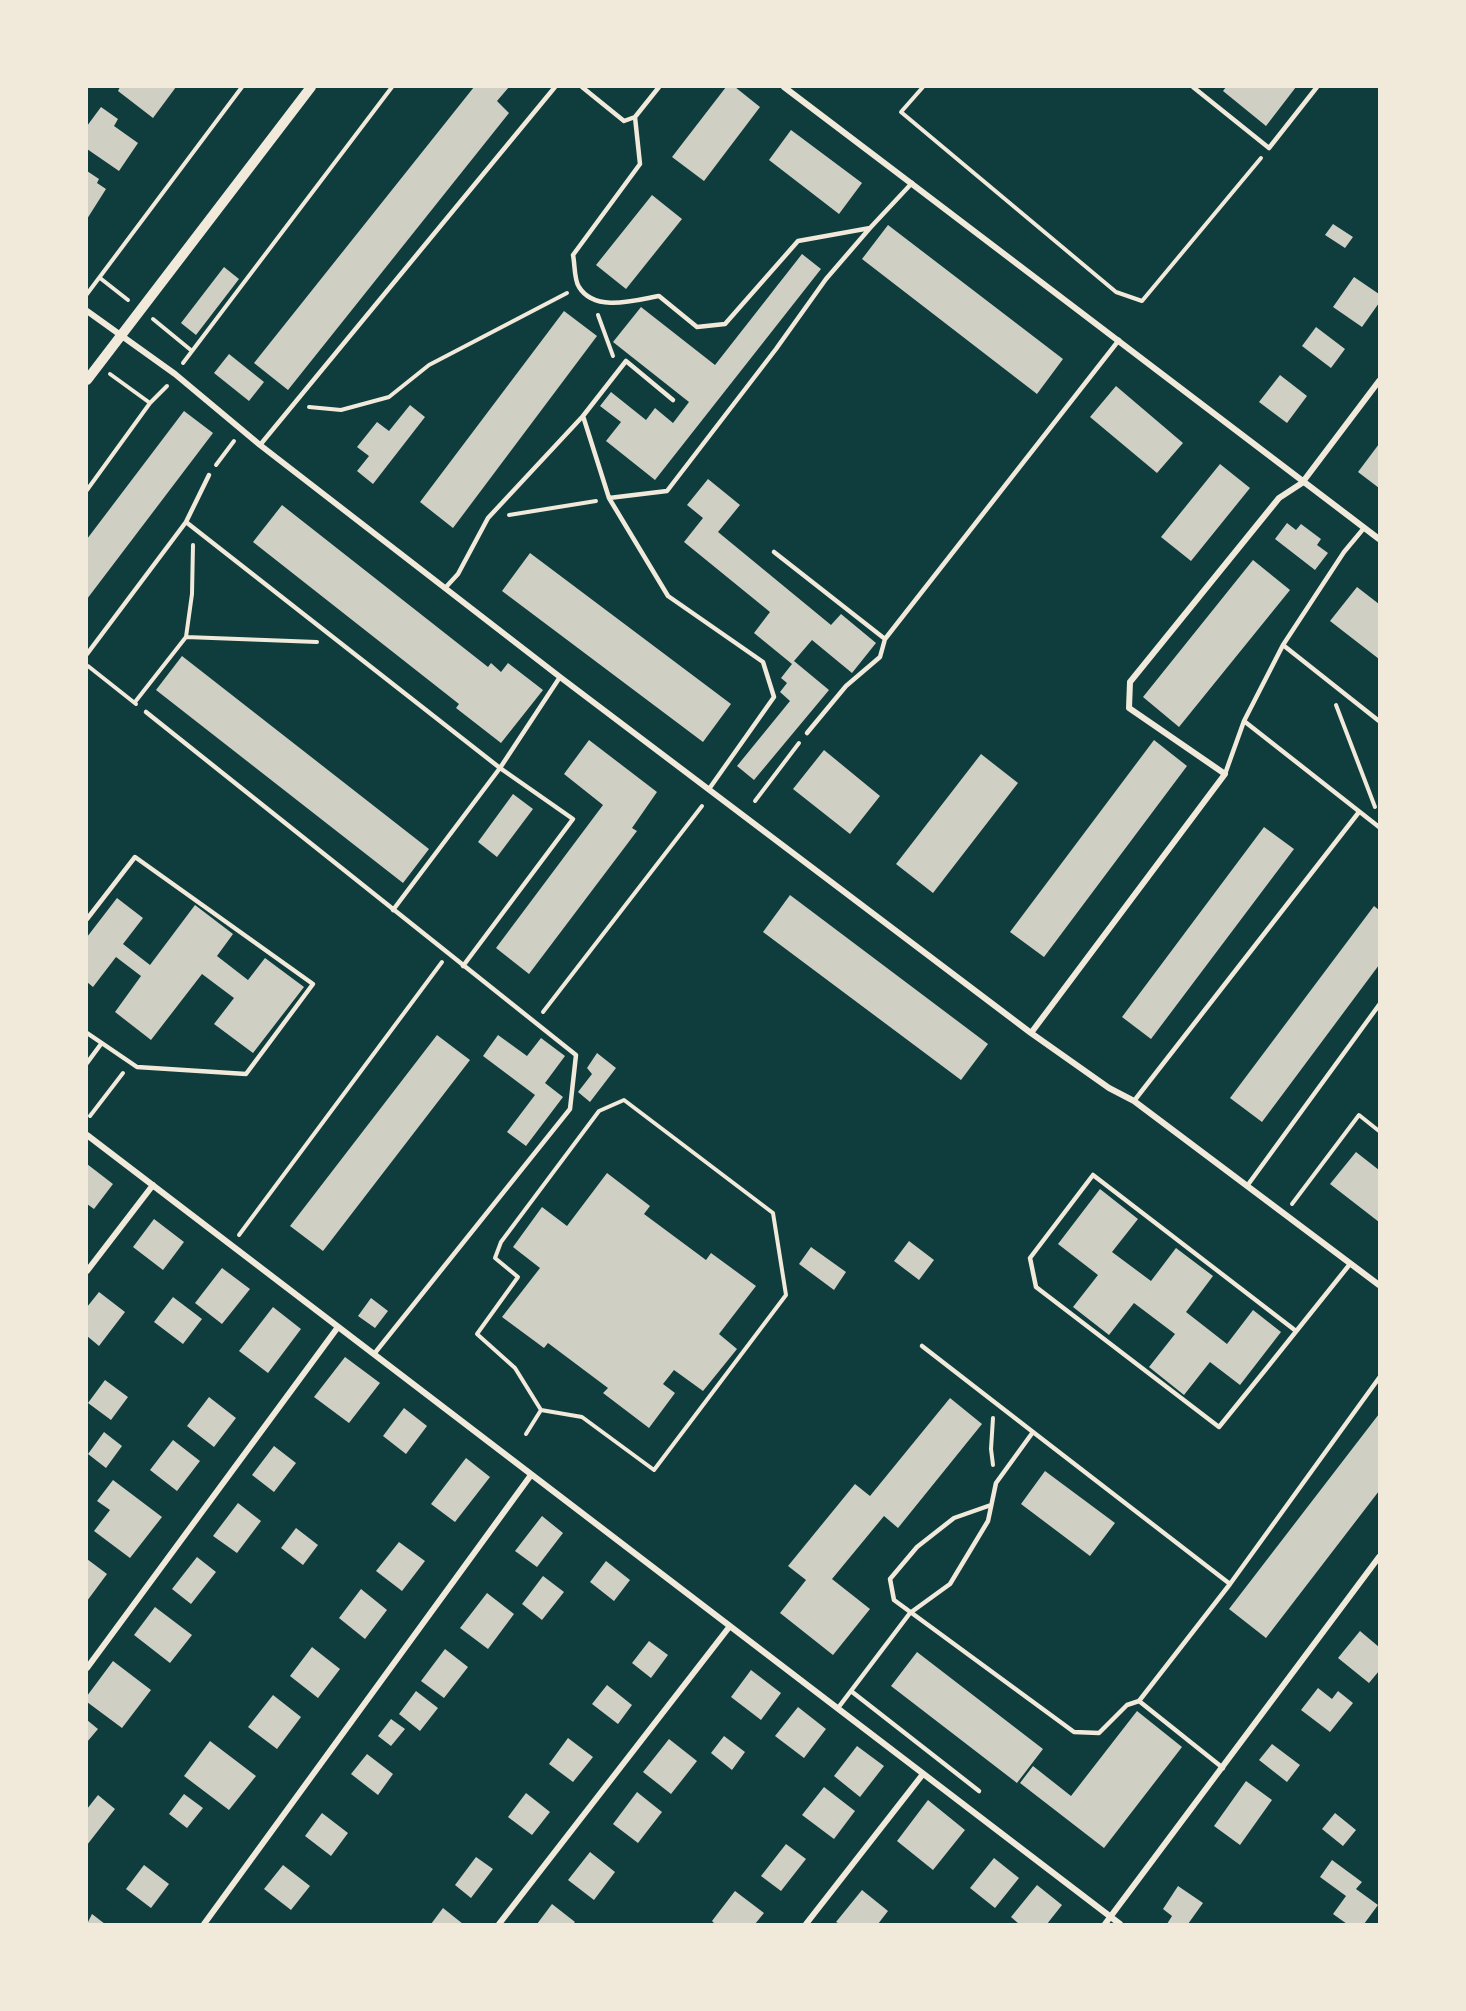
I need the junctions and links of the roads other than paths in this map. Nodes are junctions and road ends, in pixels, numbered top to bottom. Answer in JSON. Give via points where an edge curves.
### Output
{"nodes":[{"id":1,"x":311,"y":87,"type":"edge"},
{"id":2,"x":555,"y":87,"type":"edge"},
{"id":3,"x":582,"y":87,"type":"edge"},
{"id":4,"x":658,"y":87,"type":"edge"},
{"id":5,"x":784,"y":87,"type":"edge"},
{"id":6,"x":1193,"y":87,"type":"edge"},
{"id":7,"x":1317,"y":87,"type":"edge"},
{"id":8,"x":635,"y":117,"type":"junction"},
{"id":9,"x":912,"y":183,"type":"junction"},
{"id":10,"x":870,"y":228,"type":"junction"},
{"id":11,"x":87,"y":311,"type":"edge"},
{"id":12,"x":120,"y":336,"type":"junction"},
{"id":13,"x":1119,"y":340,"type":"junction"},
{"id":14,"x":87,"y":380,"type":"edge"},
{"id":15,"x":1379,"y":381,"type":"edge"},
{"id":16,"x":673,"y":400,"type":"dead end"},
{"id":17,"x":583,"y":416,"type":"junction"},
{"id":18,"x":260,"y":445,"type":"junction"},
{"id":19,"x":209,"y":475,"type":"road end"},
{"id":20,"x":1302,"y":483,"type":"junction"},
{"id":21,"x":609,"y":498,"type":"junction"},
{"id":22,"x":186,"y":522,"type":"junction"},
{"id":23,"x":1364,"y":528,"type":"junction"},
{"id":24,"x":1379,"y":539,"type":"edge"},
{"id":25,"x":774,"y":552,"type":"dead end"},
{"id":26,"x":446,"y":587,"type":"junction"},
{"id":27,"x":885,"y":639,"type":"junction"},
{"id":28,"x":1283,"y":645,"type":"junction"},
{"id":29,"x":87,"y":654,"type":"edge"},
{"id":30,"x":560,"y":677,"type":"junction"},
{"id":31,"x":146,"y":712,"type":"road end"},
{"id":32,"x":1379,"y":721,"type":"edge"},
{"id":33,"x":1244,"y":722,"type":"junction"},
{"id":34,"x":807,"y":733,"type":"road end"},
{"id":35,"x":500,"y":768,"type":"junction"},
{"id":36,"x":1225,"y":774,"type":"junction"},
{"id":37,"x":709,"y":789,"type":"junction"},
{"id":38,"x":1359,"y":812,"type":"junction"},
{"id":39,"x":1379,"y":827,"type":"edge"},
{"id":40,"x":393,"y":910,"type":"junction"},
{"id":41,"x":87,"y":918,"type":"edge"},
{"id":42,"x":464,"y":966,"type":"junction"},
{"id":43,"x":1379,"y":1005,"type":"edge"},
{"id":44,"x":87,"y":1033,"type":"edge"},
{"id":45,"x":1031,"y":1033,"type":"junction"},
{"id":46,"x":101,"y":1044,"type":"junction"},
{"id":47,"x":87,"y":1064,"type":"edge"},
{"id":48,"x":1134,"y":1101,"type":"junction"},
{"id":49,"x":87,"y":1135,"type":"edge"},
{"id":50,"x":153,"y":1185,"type":"junction"},
{"id":51,"x":1247,"y":1186,"type":"junction"},
{"id":52,"x":1350,"y":1263,"type":"junction"},
{"id":53,"x":87,"y":1271,"type":"edge"},
{"id":54,"x":1379,"y":1285,"type":"edge"},
{"id":55,"x":338,"y":1327,"type":"junction"},
{"id":56,"x":1296,"y":1331,"type":"junction"},
{"id":57,"x":922,"y":1346,"type":"dead end"},
{"id":58,"x":374,"y":1354,"type":"junction"},
{"id":59,"x":1379,"y":1378,"type":"edge"},
{"id":60,"x":1033,"y":1432,"type":"junction"},
{"id":61,"x":531,"y":1474,"type":"junction"},
{"id":62,"x":991,"y":1505,"type":"junction"},
{"id":63,"x":1379,"y":1557,"type":"edge"},
{"id":64,"x":1230,"y":1584,"type":"junction"},
{"id":65,"x":910,"y":1613,"type":"junction"},
{"id":66,"x":730,"y":1626,"type":"junction"},
{"id":67,"x":87,"y":1668,"type":"edge"},
{"id":68,"x":851,"y":1691,"type":"junction"},
{"id":69,"x":1139,"y":1701,"type":"junction"},
{"id":70,"x":838,"y":1708,"type":"junction"},
{"id":71,"x":1223,"y":1768,"type":"junction"},
{"id":72,"x":923,"y":1774,"type":"junction"},
{"id":73,"x":979,"y":1791,"type":"dead end"},
{"id":74,"x":1110,"y":1917,"type":"junction"},
{"id":75,"x":204,"y":1924,"type":"edge"},
{"id":76,"x":499,"y":1924,"type":"edge"},
{"id":77,"x":806,"y":1924,"type":"edge"},
{"id":78,"x":1105,"y":1924,"type":"edge"},
{"id":79,"x":1120,"y":1924,"type":"edge"}],
"edges":[{"from":1,"to":12,"type":"street"},
{"from":2,"to":18,"type":"lane"},
{"from":3,"to":8,"type":"lane","via":[[624,121]]},
{"from":4,"to":8,"type":"lane"},
{"from":5,"to":9,"type":"street"},
{"from":6,"to":7,"type":"lane","via":[[1269,148]]},
{"from":8,"to":10,"type":"lane","via":[[640,164],[573,255],[579,287],[593,300],[618,303],[659,296],[697,327],[725,324],[798,241]]},
{"from":9,"to":10,"type":"lane"},
{"from":9,"to":13,"type":"street"},
{"from":10,"to":21,"type":"lane","via":[[826,279],[667,491]]},
{"from":11,"to":12,"type":"street"},
{"from":12,"to":14,"type":"street"},
{"from":12,"to":18,"type":"street","via":[[175,374]]},
{"from":13,"to":20,"type":"street"},
{"from":13,"to":27,"type":"lane"},
{"from":15,"to":20,"type":"street"},
{"from":16,"to":17,"type":"lane","via":[[626,361]]},
{"from":17,"to":21,"type":"lane"},
{"from":17,"to":26,"type":"lane","via":[[488,518],[458,574]]},
{"from":18,"to":26,"type":"street"},
{"from":19,"to":22,"type":"lane"},
{"from":20,"to":23,"type":"street"},
{"from":20,"to":36,"type":"street","via":[[1278,498],[1130,682],[1129,708]]},
{"from":21,"to":37,"type":"lane","via":[[668,596],[763,662],[774,697]]},
{"from":22,"to":29,"type":"lane"},
{"from":22,"to":35,"type":"lane"},
{"from":23,"to":24,"type":"street"},
{"from":23,"to":28,"type":"lane"},
{"from":25,"to":27,"type":"lane"},
{"from":26,"to":30,"type":"street"},
{"from":27,"to":34,"type":"lane","via":[[880,657],[846,686]]},
{"from":28,"to":32,"type":"lane"},
{"from":28,"to":33,"type":"lane"},
{"from":30,"to":35,"type":"lane"},
{"from":30,"to":37,"type":"street"},
{"from":31,"to":40,"type":"lane"},
{"from":33,"to":36,"type":"lane"},
{"from":33,"to":38,"type":"lane"},
{"from":35,"to":40,"type":"lane"},
{"from":35,"to":42,"type":"lane","via":[[573,819]]},
{"from":36,"to":45,"type":"street"},
{"from":37,"to":45,"type":"street"},
{"from":38,"to":39,"type":"lane"},
{"from":38,"to":48,"type":"lane"},
{"from":40,"to":42,"type":"lane"},
{"from":41,"to":46,"type":"lane","via":[[135,857],[313,984],[246,1074],[137,1067]]},
{"from":42,"to":58,"type":"lane","via":[[576,1055],[570,1109]]},
{"from":43,"to":51,"type":"lane"},
{"from":44,"to":46,"type":"lane"},
{"from":45,"to":48,"type":"street","via":[[1108,1088]]},
{"from":46,"to":47,"type":"lane"},
{"from":48,"to":51,"type":"street"},
{"from":49,"to":50,"type":"street"},
{"from":50,"to":53,"type":"street"},
{"from":50,"to":55,"type":"street"},
{"from":51,"to":52,"type":"street"},
{"from":52,"to":54,"type":"street"},
{"from":52,"to":56,"type":"lane"},
{"from":55,"to":58,"type":"street"},
{"from":55,"to":67,"type":"street"},
{"from":56,"to":56,"type":"lane","via":[[1219,1427],[1036,1287],[1030,1257],[1093,1175]]},
{"from":57,"to":60,"type":"lane"},
{"from":58,"to":61,"type":"street"},
{"from":59,"to":64,"type":"lane"},
{"from":60,"to":62,"type":"lane","via":[[996,1483]]},
{"from":60,"to":64,"type":"lane"},
{"from":61,"to":66,"type":"street"},
{"from":61,"to":75,"type":"street"},
{"from":62,"to":65,"type":"lane","via":[[988,1521],[950,1584]]},
{"from":62,"to":65,"type":"lane","via":[[954,1518],[917,1547],[890,1579],[894,1600]]},
{"from":63,"to":71,"type":"street"},
{"from":64,"to":69,"type":"lane"},
{"from":65,"to":68,"type":"lane"},
{"from":65,"to":69,"type":"lane","via":[[1074,1732],[1099,1733],[1127,1705]]},
{"from":66,"to":70,"type":"street"},
{"from":66,"to":76,"type":"street"},
{"from":68,"to":70,"type":"lane"},
{"from":68,"to":73,"type":"lane"},
{"from":69,"to":71,"type":"lane"},
{"from":70,"to":72,"type":"street"},
{"from":71,"to":74,"type":"street"},
{"from":72,"to":74,"type":"street"},
{"from":72,"to":77,"type":"street"},
{"from":74,"to":78,"type":"street"},
{"from":74,"to":79,"type":"street"}]}
